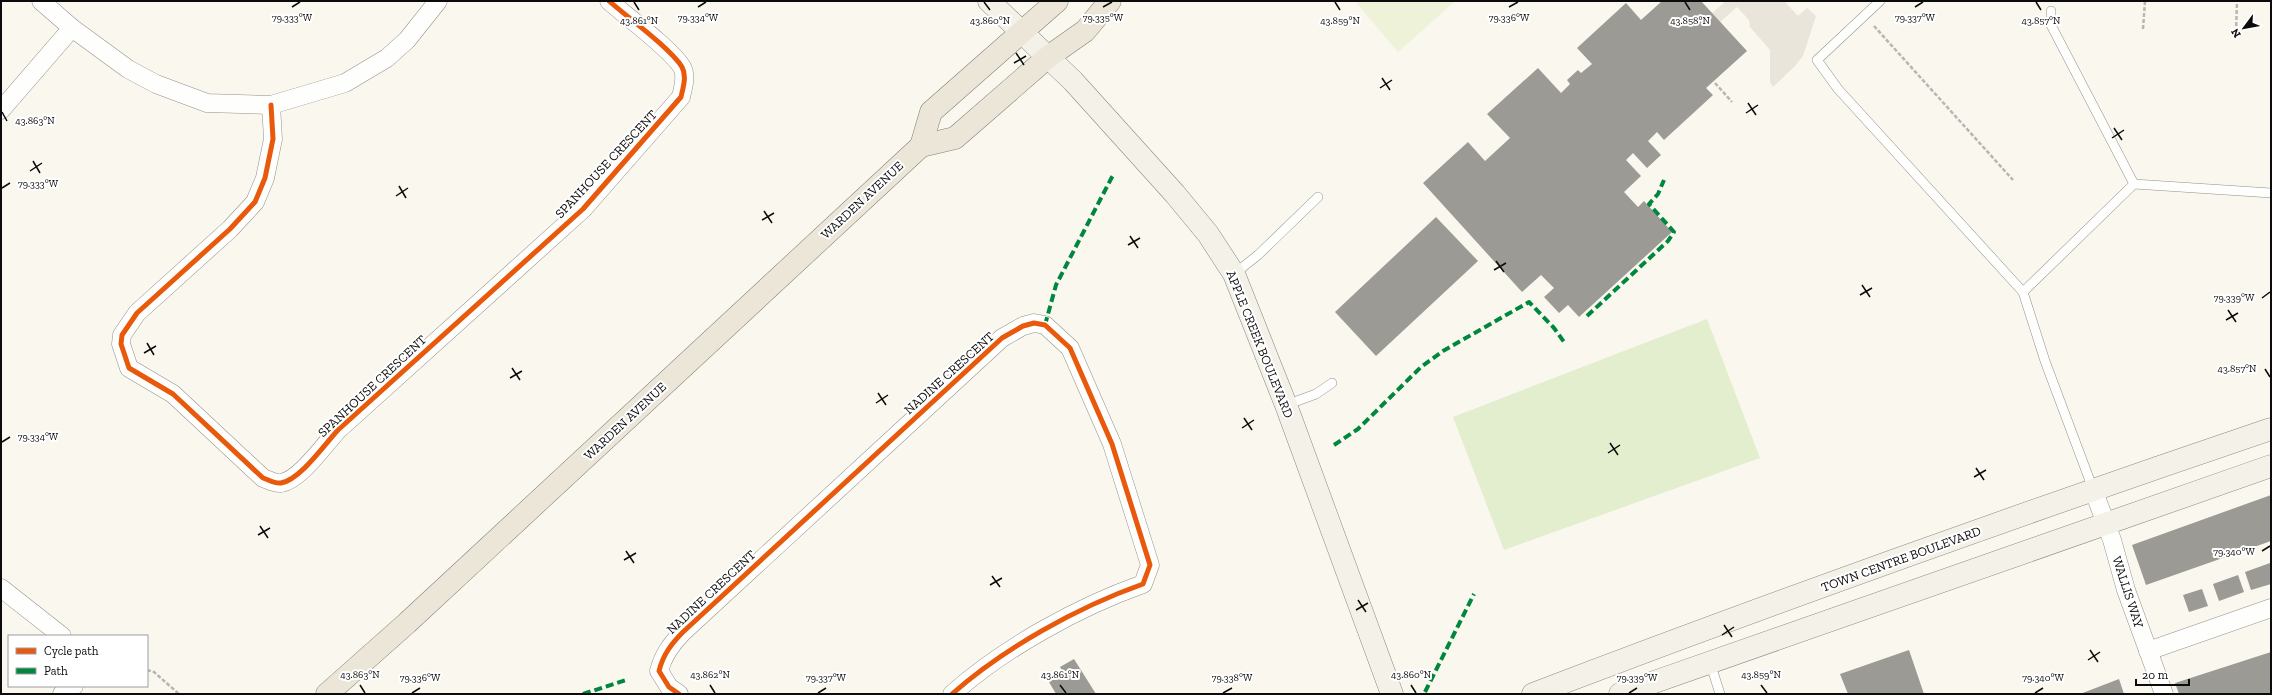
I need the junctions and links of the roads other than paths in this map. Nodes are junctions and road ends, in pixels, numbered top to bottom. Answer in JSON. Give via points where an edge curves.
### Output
{"nodes":[{"id":1,"x":41,"y":1,"type":"edge"},
{"id":2,"x":438,"y":1,"type":"edge"},
{"id":3,"x":608,"y":1,"type":"edge"},
{"id":4,"x":989,"y":1,"type":"edge"},
{"id":5,"x":1057,"y":1,"type":"edge"},
{"id":6,"x":1110,"y":1,"type":"edge"},
{"id":7,"x":1880,"y":1,"type":"edge"},
{"id":8,"x":2051,"y":11,"type":"dead end"},
{"id":9,"x":72,"y":28,"type":"junction"},
{"id":10,"x":1021,"y":31,"type":"junction"},
{"id":11,"x":1048,"y":57,"type":"junction"},
{"id":12,"x":271,"y":105,"type":"junction"},
{"id":13,"x":1,"y":110,"type":"edge"},
{"id":14,"x":921,"y":146,"type":"junction"},
{"id":15,"x":2134,"y":184,"type":"junction"},
{"id":16,"x":2271,"y":193,"type":"edge"},
{"id":17,"x":1318,"y":197,"type":"dead end"},
{"id":18,"x":1234,"y":274,"type":"junction"},
{"id":19,"x":2023,"y":292,"type":"junction"},
{"id":20,"x":1332,"y":383,"type":"dead end"},
{"id":21,"x":1286,"y":405,"type":"junction"},
{"id":22,"x":2271,"y":430,"type":"edge"},
{"id":23,"x":2271,"y":466,"type":"edge"},
{"id":24,"x":2093,"y":489,"type":"junction"},
{"id":25,"x":2105,"y":523,"type":"junction"},
{"id":26,"x":1,"y":588,"type":"edge"},
{"id":27,"x":2271,"y":608,"type":"edge"},
{"id":28,"x":61,"y":635,"type":"edge"},
{"id":29,"x":2148,"y":651,"type":"junction"},
{"id":30,"x":1710,"y":662,"type":"junction"},
{"id":31,"x":72,"y":687,"type":"edge"},
{"id":32,"x":62,"y":694,"type":"edge"},
{"id":33,"x":327,"y":694,"type":"edge"},
{"id":34,"x":679,"y":694,"type":"edge"},
{"id":35,"x":952,"y":694,"type":"edge"},
{"id":36,"x":1392,"y":694,"type":"edge"},
{"id":37,"x":1533,"y":694,"type":"edge"},
{"id":38,"x":1620,"y":694,"type":"edge"},
{"id":39,"x":1720,"y":694,"type":"edge"},
{"id":40,"x":2164,"y":694,"type":"edge"}],
"edges":[{"from":1,"to":9,"type":"street"},
{"from":2,"to":12,"type":"street","via":[[407,40],[387,58],[345,83]]},
{"from":3,"to":12,"type":"street","name":"SPANHOUSE CRESCENT","via":[[670,54],[682,68],[685,83],[681,97],[582,209],[338,430],[302,470],[290,480],[279,484],[263,478],[173,394],[129,368],[121,344],[122,335],[137,313],[230,230],[254,202],[265,178],[272,139]]},
{"from":4,"to":10,"type":"main road","name":"APPLE CREEK BOULEVARD"},
{"from":5,"to":10,"type":"main road"},
{"from":6,"to":11,"type":"main road","name":"WARDEN AVENUE","via":[[1085,31]]},
{"from":7,"to":19,"type":"lane","via":[[1816,60],[1838,89]]},
{"from":8,"to":15,"type":"lane","via":[[2051,25]]},
{"from":9,"to":12,"type":"street","via":[[128,69],[180,94],[207,103]]},
{"from":9,"to":13,"type":"street"},
{"from":10,"to":11,"type":"main road","name":"APPLE CREEK BOULEVARD"},
{"from":10,"to":14,"type":"main road","via":[[931,112]]},
{"from":11,"to":14,"type":"main road","name":"WARDEN AVENUE","via":[[955,138]]},
{"from":11,"to":18,"type":"main road","name":"APPLE CREEK BOULEVARD","via":[[1074,81],[1175,194],[1208,234]]},
{"from":14,"to":33,"type":"main road","name":"WARDEN AVENUE","via":[[407,623]]},
{"from":15,"to":16,"type":"lane"},
{"from":15,"to":19,"type":"lane"},
{"from":17,"to":18,"type":"lane","via":[[1258,255]]},
{"from":18,"to":21,"type":"main road","name":"APPLE CREEK BOULEVARD"},
{"from":19,"to":24,"type":"lane","via":[[2045,361]]},
{"from":20,"to":21,"type":"lane","via":[[1316,394]]},
{"from":21,"to":36,"type":"main road","name":"APPLE CREEK BOULEVARD"},
{"from":22,"to":24,"type":"main road","name":"TOWN CENTRE BOULEVARD"},
{"from":23,"to":25,"type":"main road"},
{"from":24,"to":25,"type":"street","name":"WALLIS WAY"},
{"from":24,"to":37,"type":"main road","name":"TOWN CENTRE BOULEVARD","via":[[1674,640]]},
{"from":25,"to":29,"type":"street","name":"WALLIS WAY"},
{"from":25,"to":30,"type":"main road"},
{"from":26,"to":28,"type":"street"},
{"from":27,"to":29,"type":"street"},
{"from":29,"to":40,"type":"street","name":"WALLIS WAY"},
{"from":30,"to":38,"type":"main road"},
{"from":30,"to":39,"type":"lane"},
{"from":31,"to":32,"type":"street"},
{"from":34,"to":35,"type":"street","name":"NADINE CRESCENT","via":[[669,687],[659,671],[669,646],[682,632],[1002,338],[1034,323],[1045,326],[1070,348],[1112,444],[1150,565],[1143,584],[1051,627],[996,660]]}]}
